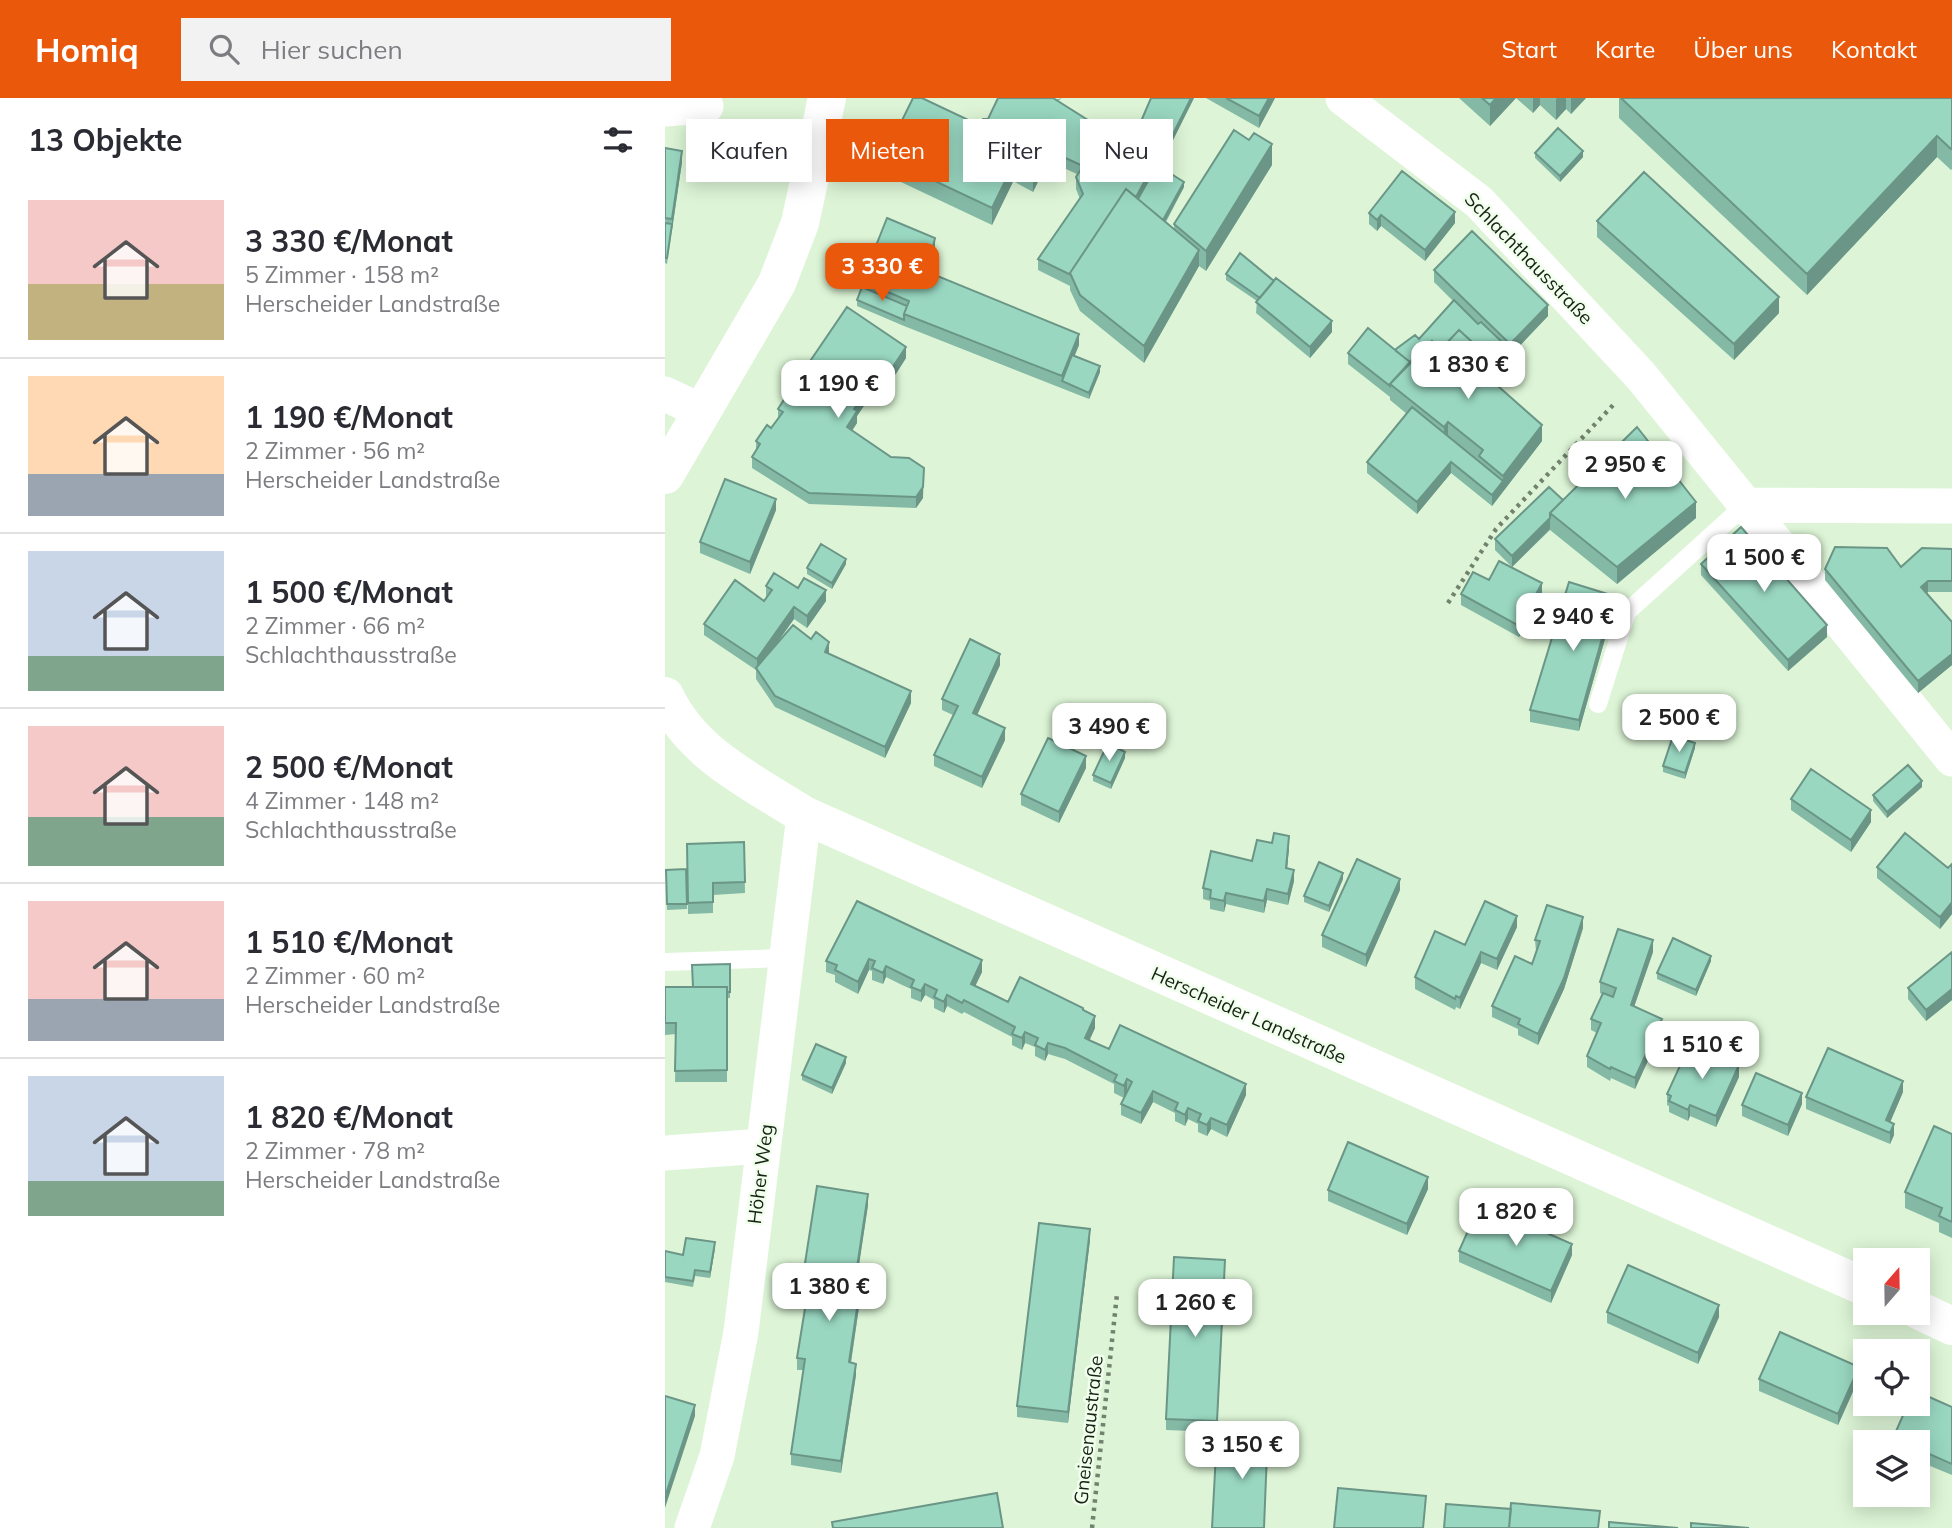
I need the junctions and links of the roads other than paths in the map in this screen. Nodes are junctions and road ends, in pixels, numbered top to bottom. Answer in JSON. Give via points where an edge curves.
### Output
{"nodes":[{"id":1,"x":827,"y":98,"type":"edge"},
{"id":2,"x":1343,"y":98,"type":"edge"},
{"id":3,"x":706,"y":106,"type":"dead end"},
{"id":4,"x":665,"y":109,"type":"edge"},
{"id":5,"x":665,"y":394,"type":"edge"},
{"id":6,"x":701,"y":411,"type":"junction"},
{"id":7,"x":665,"y":475,"type":"edge"},
{"id":8,"x":1745,"y":505,"type":"junction"},
{"id":9,"x":1952,"y":506,"type":"edge"},
{"id":10,"x":665,"y":696,"type":"edge"},
{"id":11,"x":1598,"y":704,"type":"dead end"},
{"id":12,"x":1952,"y":760,"type":"edge"},
{"id":13,"x":804,"y":815,"type":"junction"},
{"id":14,"x":785,"y":958,"type":"junction"},
{"id":15,"x":665,"y":962,"type":"edge"},
{"id":16,"x":763,"y":1146,"type":"junction"},
{"id":17,"x":665,"y":1153,"type":"edge"},
{"id":18,"x":1853,"y":1282,"type":"edge"},
{"id":19,"x":1930,"y":1315,"type":"edge"},
{"id":20,"x":1952,"y":1325,"type":"edge"},
{"id":21,"x":692,"y":1528,"type":"edge"}],
"edges":[{"from":1,"to":6,"type":"main road","via":[[800,223],[777,283]]},
{"from":2,"to":8,"type":"street","name":"Schlachthausstraße","via":[[1479,202],[1641,376]]},
{"from":3,"to":4,"type":"street"},
{"from":5,"to":6,"type":"street"},
{"from":6,"to":7,"type":"main road"},
{"from":8,"to":9,"type":"street"},
{"from":8,"to":11,"type":"lane","via":[[1627,612]]},
{"from":8,"to":12,"type":"street","name":"Schlachthausstraße"},
{"from":10,"to":13,"type":"main road","name":"Herscheider Landstraße","via":[[702,749]]},
{"from":13,"to":14,"type":"street","name":"Höher Weg"},
{"from":13,"to":18,"type":"main road","name":"Herscheider Landstraße"},
{"from":14,"to":15,"type":"lane"},
{"from":14,"to":16,"type":"street","name":"Höher Weg"},
{"from":16,"to":17,"type":"street"},
{"from":16,"to":21,"type":"street","name":"Höher Weg","via":[[741,1332],[717,1457]]},
{"from":19,"to":20,"type":"main road"}]}
